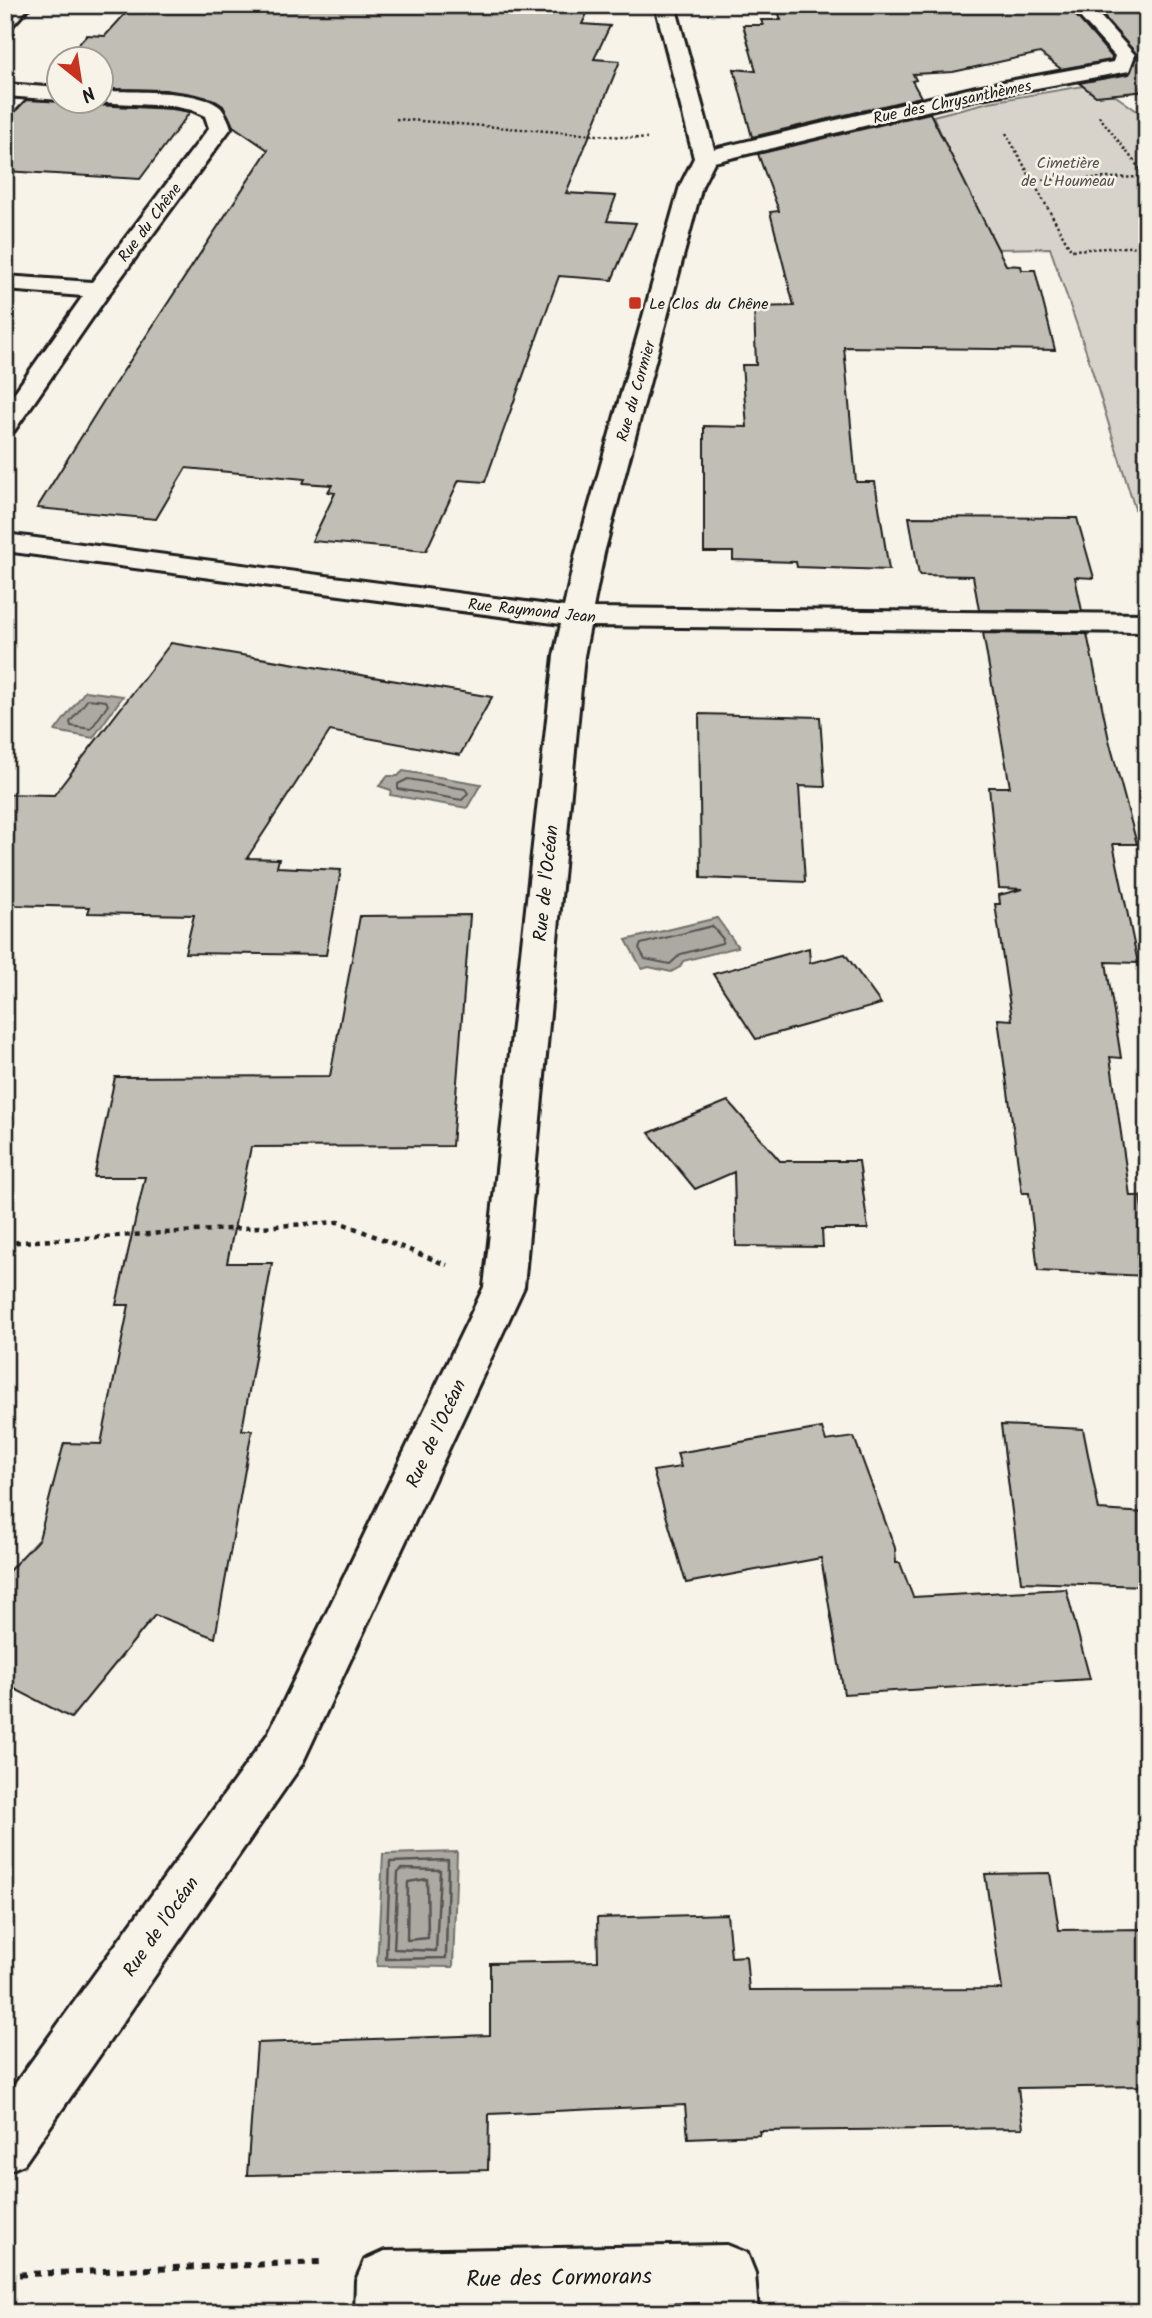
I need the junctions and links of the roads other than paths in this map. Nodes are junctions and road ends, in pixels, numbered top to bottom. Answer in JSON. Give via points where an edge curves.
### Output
{"nodes":[{"id":1,"x":21,"y":5,"type":"edge"},
{"id":2,"x":666,"y":5,"type":"edge"},
{"id":3,"x":1079,"y":5,"type":"edge"},
{"id":4,"x":5,"y":22,"type":"edge"},
{"id":5,"x":1147,"y":59,"type":"edge"},
{"id":6,"x":1122,"y":67,"type":"junction"},
{"id":7,"x":5,"y":90,"type":"edge"},
{"id":8,"x":46,"y":93,"type":"edge"},
{"id":9,"x":116,"y":98,"type":"edge"},
{"id":10,"x":704,"y":151,"type":"junction"},
{"id":11,"x":5,"y":283,"type":"edge"},
{"id":12,"x":99,"y":290,"type":"junction"},
{"id":13,"x":5,"y":425,"type":"edge"},
{"id":14,"x":5,"y":542,"type":"edge"},
{"id":15,"x":576,"y":617,"type":"junction"},
{"id":16,"x":1147,"y":623,"type":"edge"},
{"id":17,"x":5,"y":2145,"type":"edge"},
{"id":18,"x":384,"y":2297,"type":"edge"},
{"id":19,"x":729,"y":2313,"type":"edge"}],
"edges":[{"from":1,"to":4,"type":"street"},
{"from":2,"to":10,"type":"street"},
{"from":3,"to":6,"type":"street","via":[[1125,55]]},
{"from":5,"to":6,"type":"street","name":"Rue des Chrysanthèmes"},
{"from":6,"to":10,"type":"street","name":"Rue des Chrysanthèmes"},
{"from":7,"to":8,"type":"street"},
{"from":9,"to":12,"type":"street","name":"Rue du Chêne","via":[[187,103],[212,111],[220,128]]},
{"from":10,"to":15,"type":"street","name":"Rue du Cormier"},
{"from":11,"to":12,"type":"street"},
{"from":12,"to":13,"type":"street","name":"Rue du Chêne"},
{"from":14,"to":15,"type":"street","name":"Rue Raymond Jean"},
{"from":15,"to":16,"type":"street","name":"Rue Raymond Jean"},
{"from":15,"to":17,"type":"street","name":"Rue de l'Océan","via":[[503,1287],[285,1749]]},
{"from":18,"to":19,"type":"street","name":"Rue des Cormorans","via":[[727,2273]]}]}
